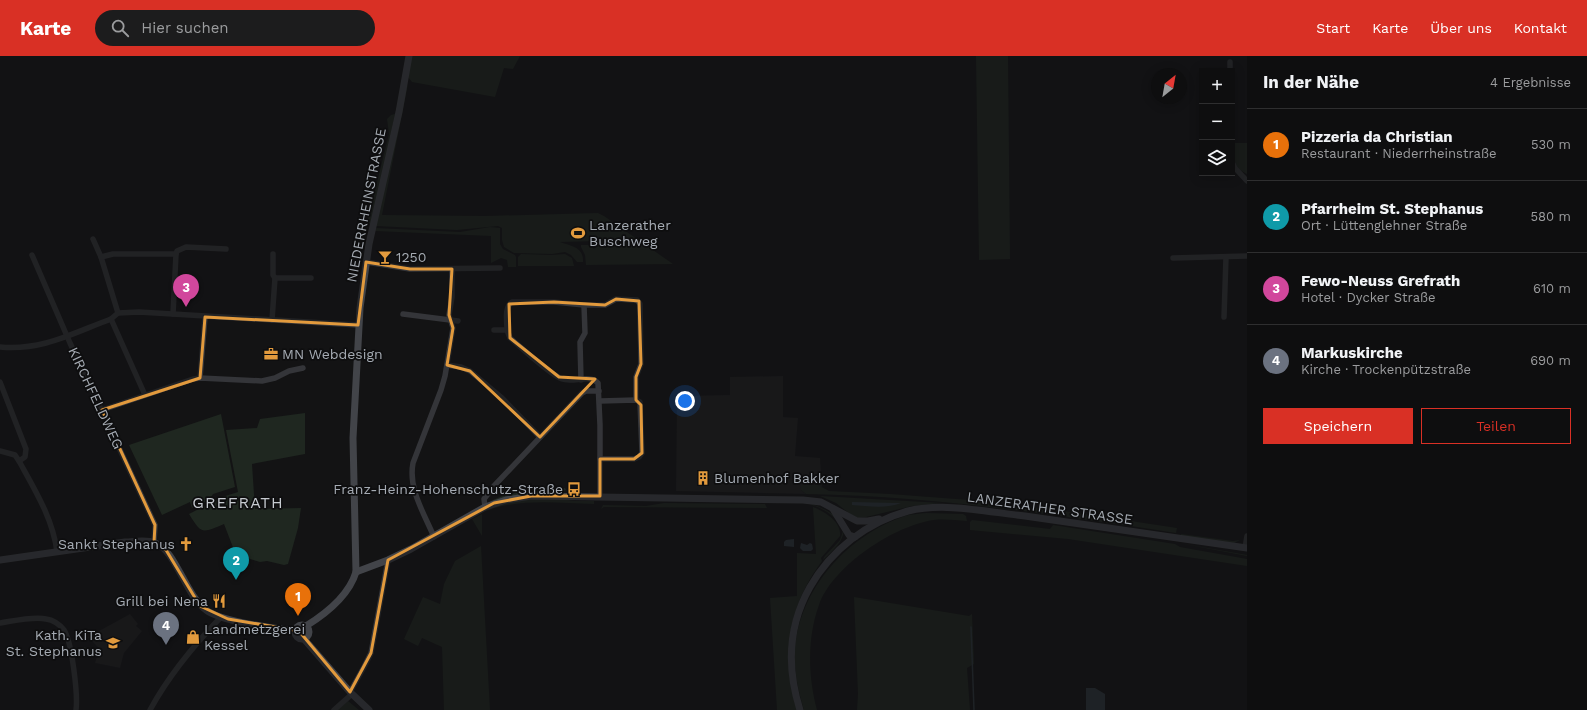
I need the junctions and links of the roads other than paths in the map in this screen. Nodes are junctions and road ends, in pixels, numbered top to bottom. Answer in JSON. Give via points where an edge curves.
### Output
{"nodes":[{"id":1,"x":409,"y":56,"type":"edge"},
{"id":2,"x":1230,"y":62,"type":"dead end"},
{"id":3,"x":1230,"y":68,"type":"edge"},
{"id":4,"x":1235,"y":168,"type":"edge"},
{"id":5,"x":1247,"y":181,"type":"edge"},
{"id":6,"x":92,"y":238,"type":"dead end"},
{"id":7,"x":226,"y":248,"type":"dead end"},
{"id":8,"x":176,"y":254,"type":"junction"},
{"id":9,"x":273,"y":254,"type":"dead end"},
{"id":10,"x":32,"y":255,"type":"dead end"},
{"id":11,"x":1247,"y":256,"type":"edge"},
{"id":12,"x":100,"y":257,"type":"junction"},
{"id":13,"x":1226,"y":257,"type":"junction"},
{"id":14,"x":1173,"y":258,"type":"dead end"},
{"id":15,"x":366,"y":262,"type":"junction"},
{"id":16,"x":500,"y":268,"type":"dead end"},
{"id":17,"x":452,"y":269,"type":"junction"},
{"id":18,"x":275,"y":278,"type":"junction"},
{"id":19,"x":311,"y":278,"type":"dead end"},
{"id":20,"x":584,"y":306,"type":"junction"},
{"id":21,"x":118,"y":313,"type":"junction"},
{"id":22,"x":173,"y":314,"type":"junction"},
{"id":23,"x":403,"y":314,"type":"dead end"},
{"id":24,"x":205,"y":317,"type":"junction"},
{"id":25,"x":1224,"y":317,"type":"dead end"},
{"id":26,"x":111,"y":319,"type":"junction"},
{"id":27,"x":272,"y":320,"type":"junction"},
{"id":28,"x":450,"y":320,"type":"junction"},
{"id":29,"x":458,"y":321,"type":"dead end"},
{"id":30,"x":358,"y":325,"type":"junction"},
{"id":31,"x":494,"y":330,"type":"dead end"},
{"id":32,"x":507,"y":330,"type":"junction"},
{"id":33,"x":67,"y":336,"type":"junction"},
{"id":34,"x":0,"y":347,"type":"edge"},
{"id":35,"x":447,"y":364,"type":"junction"},
{"id":36,"x":304,"y":368,"type":"dead end"},
{"id":37,"x":200,"y":378,"type":"junction"},
{"id":38,"x":581,"y":380,"type":"junction"},
{"id":39,"x":0,"y":382,"type":"edge"},
{"id":40,"x":599,"y":391,"type":"junction"},
{"id":41,"x":145,"y":395,"type":"junction"},
{"id":42,"x":636,"y":400,"type":"junction"},
{"id":43,"x":600,"y":401,"type":"junction"},
{"id":44,"x":102,"y":410,"type":"junction"},
{"id":45,"x":540,"y":436,"type":"junction"},
{"id":46,"x":0,"y":451,"type":"edge"},
{"id":47,"x":600,"y":459,"type":"junction"},
{"id":48,"x":20,"y":461,"type":"junction"},
{"id":49,"x":600,"y":496,"type":"junction"},
{"id":50,"x":485,"y":507,"type":"junction"},
{"id":51,"x":833,"y":508,"type":"junction"},
{"id":52,"x":846,"y":516,"type":"junction"},
{"id":53,"x":894,"y":516,"type":"junction"},
{"id":54,"x":1247,"y":536,"type":"edge"},
{"id":55,"x":434,"y":537,"type":"junction"},
{"id":56,"x":855,"y":537,"type":"junction"},
{"id":57,"x":154,"y":542,"type":"junction"},
{"id":58,"x":1246,"y":548,"type":"edge"},
{"id":59,"x":57,"y":552,"type":"junction"},
{"id":60,"x":0,"y":560,"type":"edge"},
{"id":61,"x":388,"y":560,"type":"junction"},
{"id":62,"x":356,"y":572,"type":"junction"},
{"id":63,"x":221,"y":617,"type":"junction"},
{"id":64,"x":0,"y":623,"type":"edge"},
{"id":65,"x":306,"y":626,"type":"junction"},
{"id":66,"x":295,"y":631,"type":"junction"},
{"id":67,"x":304,"y":639,"type":"junction"},
{"id":68,"x":351,"y":693,"type":"junction"},
{"id":69,"x":76,"y":710,"type":"edge"},
{"id":70,"x":150,"y":710,"type":"edge"},
{"id":71,"x":334,"y":710,"type":"edge"},
{"id":72,"x":369,"y":710,"type":"edge"},
{"id":73,"x":800,"y":710,"type":"edge"}],
"edges":[{"from":1,"to":15,"type":"main road","name":"NIEDERRHEINSTRASSE"},
{"from":2,"to":3,"type":"street"},
{"from":4,"to":5,"type":"street"},
{"from":6,"to":12,"type":"street"},
{"from":7,"to":8,"type":"street","via":[[186,247]]},
{"from":8,"to":12,"type":"street","via":[[113,254]]},
{"from":8,"to":22,"type":"street"},
{"from":9,"to":18,"type":"street","via":[[272,275]]},
{"from":10,"to":33,"type":"street","name":"KIRCHFELDWEG"},
{"from":11,"to":13,"type":"street"},
{"from":12,"to":21,"type":"street"},
{"from":13,"to":14,"type":"street"},
{"from":13,"to":25,"type":"street"},
{"from":15,"to":17,"type":"street","via":[[410,269]]},
{"from":15,"to":30,"type":"main road","name":"NIEDERRHEINSTRASSE"},
{"from":16,"to":17,"type":"street"},
{"from":17,"to":28,"type":"street"},
{"from":18,"to":19,"type":"street"},
{"from":18,"to":27,"type":"street"},
{"from":20,"to":32,"type":"street","via":[[554,302],[512,302],[507,308]]},
{"from":20,"to":38,"type":"street","via":[[585,333],[580,342]]},
{"from":20,"to":42,"type":"street","via":[[604,305],[616,299],[639,301],[641,364],[636,377]]},
{"from":21,"to":22,"type":"street"},
{"from":21,"to":26,"type":"street"},
{"from":22,"to":24,"type":"street"},
{"from":23,"to":28,"type":"street"},
{"from":24,"to":27,"type":"street"},
{"from":24,"to":37,"type":"street"},
{"from":26,"to":33,"type":"street"},
{"from":26,"to":41,"type":"street"},
{"from":27,"to":30,"type":"street"},
{"from":28,"to":29,"type":"street"},
{"from":28,"to":35,"type":"street","via":[[453,328]]},
{"from":30,"to":62,"type":"main road","name":"NIEDERRHEINSTRASSE","via":[[353,438]]},
{"from":31,"to":32,"type":"street"},
{"from":32,"to":38,"type":"street","via":[[510,338],[554,374],[564,380]]},
{"from":33,"to":34,"type":"street","via":[[39,346]]},
{"from":33,"to":44,"type":"street","name":"KIRCHFELDWEG"},
{"from":35,"to":45,"type":"street","via":[[470,370]]},
{"from":35,"to":55,"type":"street","via":[[441,390],[411,471],[414,490]]},
{"from":36,"to":37,"type":"street","via":[[262,381]]},
{"from":37,"to":41,"type":"street"},
{"from":38,"to":40,"type":"street","via":[[597,381]]},
{"from":39,"to":48,"type":"street","via":[[26,449],[25,457]]},
{"from":40,"to":43,"type":"street"},
{"from":40,"to":45,"type":"street","via":[[582,393]]},
{"from":41,"to":44,"type":"street"},
{"from":42,"to":43,"type":"street"},
{"from":42,"to":47,"type":"street","via":[[641,405],[642,453],[634,459]]},
{"from":43,"to":47,"type":"street"},
{"from":44,"to":57,"type":"street","name":"KIRCHFELDWEG","via":[[155,525]]},
{"from":45,"to":50,"type":"street","via":[[485,497]]},
{"from":46,"to":48,"type":"street","via":[[15,455]]},
{"from":47,"to":49,"type":"street"},
{"from":48,"to":59,"type":"street","via":[[46,512]]},
{"from":49,"to":50,"type":"main road","via":[[530,496]]},
{"from":49,"to":51,"type":"main road","via":[[802,500],[821,502]]},
{"from":50,"to":55,"type":"main road"},
{"from":51,"to":52,"type":"main road"},
{"from":51,"to":56,"type":"main road","via":[[849,535]]},
{"from":52,"to":53,"type":"main road","via":[[862,522]]},
{"from":52,"to":56,"type":"main road","via":[[854,527]]},
{"from":53,"to":56,"type":"main road","name":"LANZERATHER STRASSE"},
{"from":53,"to":58,"type":"main road","name":"LANZERATHER STRASSE","via":[[908,511],[936,508],[968,509]]},
{"from":54,"to":58,"type":"street"},
{"from":55,"to":61,"type":"main road"},
{"from":56,"to":73,"type":"main road","name":"LANZERATHER STRASSE","via":[[835,554],[819,573],[797,617],[791,660]]},
{"from":57,"to":59,"type":"main road","via":[[125,542]]},
{"from":57,"to":63,"type":"main road","via":[[166,550],[200,606]]},
{"from":59,"to":60,"type":"main road"},
{"from":61,"to":62,"type":"main road"},
{"from":61,"to":68,"type":"street","via":[[370,654]]},
{"from":62,"to":65,"type":"main road","name":"NIEDERRHEINSTRASSE","via":[[354,581],[342,598]]},
{"from":63,"to":66,"type":"main road"},
{"from":63,"to":70,"type":"street","via":[[185,657]]},
{"from":64,"to":69,"type":"street","via":[[44,618],[62,627],[69,644]]},
{"from":65,"to":66,"type":"main road","via":[[299,625]]},
{"from":65,"to":67,"type":"main road","via":[[309,633]]},
{"from":66,"to":67,"type":"main road","via":[[297,637]]},
{"from":67,"to":68,"type":"main road"},
{"from":68,"to":71,"type":"street"},
{"from":68,"to":72,"type":"main road"}]}
